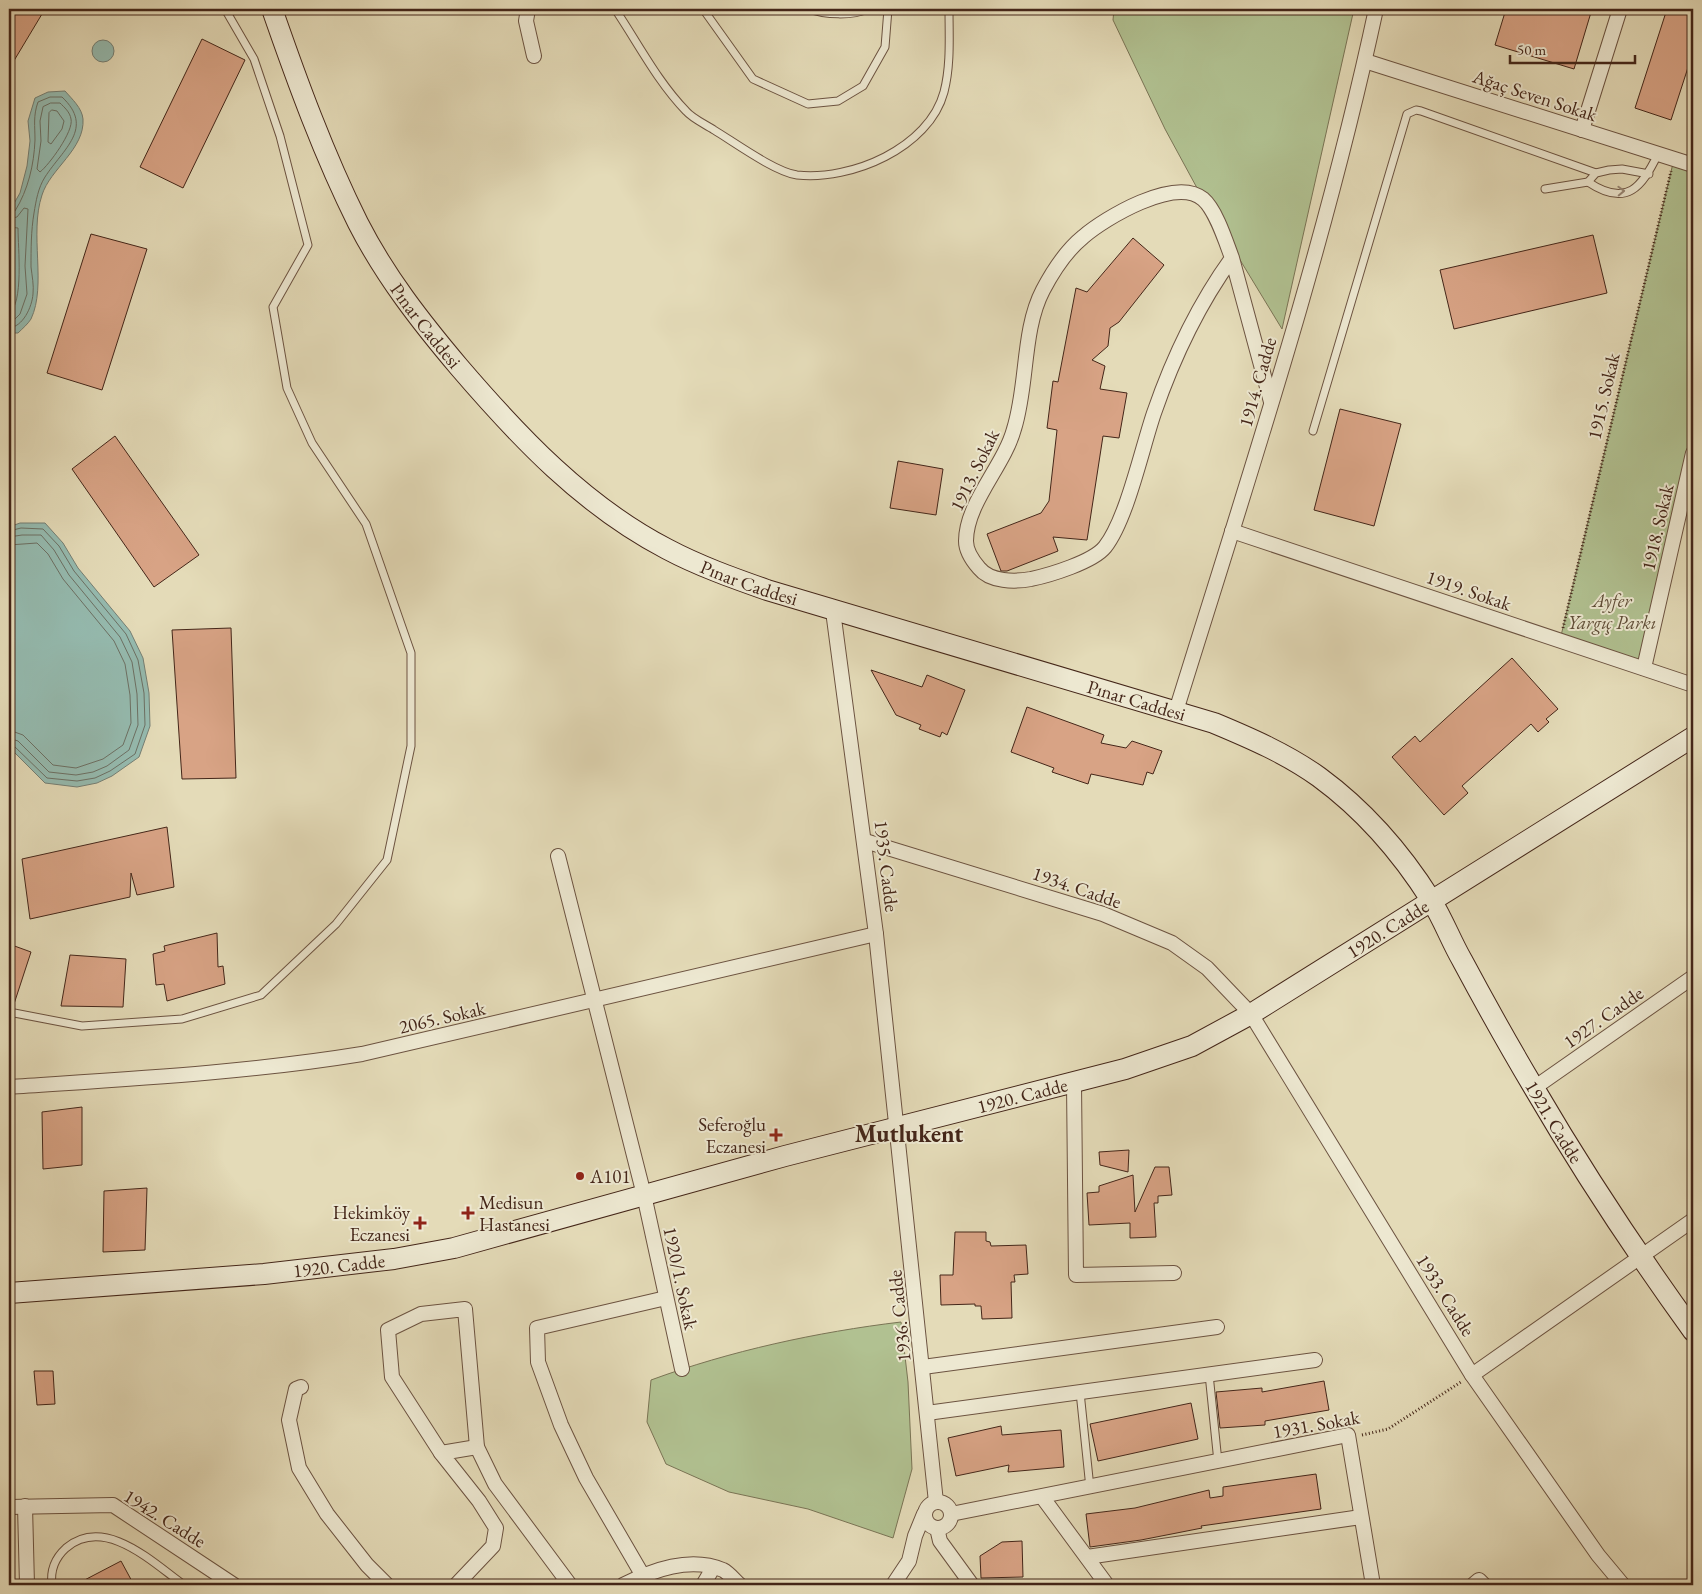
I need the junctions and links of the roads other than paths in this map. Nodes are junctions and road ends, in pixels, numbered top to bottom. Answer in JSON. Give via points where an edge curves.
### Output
{"nodes":[{"id":1,"x":224,"y":9,"type":"edge"},
{"id":2,"x":272,"y":9,"type":"edge"},
{"id":3,"x":528,"y":9,"type":"edge"},
{"id":4,"x":615,"y":9,"type":"edge"},
{"id":5,"x":703,"y":9,"type":"edge"},
{"id":6,"x":810,"y":9,"type":"edge"},
{"id":7,"x":867,"y":9,"type":"edge"},
{"id":8,"x":888,"y":9,"type":"edge"},
{"id":9,"x":949,"y":9,"type":"edge"},
{"id":10,"x":1376,"y":9,"type":"edge"},
{"id":11,"x":1620,"y":9,"type":"edge"},
{"id":12,"x":534,"y":56,"type":"dead end"},
{"id":13,"x":1365,"y":61,"type":"junction"},
{"id":14,"x":1582,"y":130,"type":"junction"},
{"id":15,"x":1658,"y":154,"type":"junction"},
{"id":16,"x":1693,"y":165,"type":"edge"},
{"id":17,"x":1596,"y":174,"type":"junction"},
{"id":18,"x":1649,"y":174,"type":"junction"},
{"id":19,"x":1588,"y":182,"type":"junction"},
{"id":20,"x":1545,"y":190,"type":"dead end"},
{"id":21,"x":1232,"y":258,"type":"junction"},
{"id":22,"x":1271,"y":402,"type":"junction"},
{"id":23,"x":1313,"y":431,"type":"dead end"},
{"id":24,"x":1693,"y":453,"type":"edge"},
{"id":25,"x":1232,"y":530,"type":"junction"},
{"id":26,"x":833,"y":612,"type":"junction"},
{"id":27,"x":1644,"y":668,"type":"junction"},
{"id":28,"x":1693,"y":685,"type":"edge"},
{"id":29,"x":1176,"y":711,"type":"junction"},
{"id":30,"x":1693,"y":737,"type":"edge"},
{"id":31,"x":865,"y":841,"type":"junction"},
{"id":32,"x":558,"y":856,"type":"dead end"},
{"id":33,"x":1432,"y":902,"type":"junction"},
{"id":34,"x":876,"y":934,"type":"junction"},
{"id":35,"x":1693,"y":977,"type":"edge"},
{"id":36,"x":594,"y":1000,"type":"junction"},
{"id":37,"x":9,"y":1012,"type":"edge"},
{"id":38,"x":1252,"y":1014,"type":"junction"},
{"id":39,"x":1074,"y":1084,"type":"junction"},
{"id":40,"x":9,"y":1087,"type":"edge"},
{"id":41,"x":1534,"y":1088,"type":"junction"},
{"id":42,"x":898,"y":1126,"type":"junction"},
{"id":43,"x":644,"y":1195,"type":"junction"},
{"id":44,"x":1693,"y":1220,"type":"edge"},
{"id":45,"x":1641,"y":1258,"type":"junction"},
{"id":46,"x":1174,"y":1273,"type":"dead end"},
{"id":47,"x":9,"y":1292,"type":"edge"},
{"id":48,"x":666,"y":1298,"type":"junction"},
{"id":49,"x":1217,"y":1327,"type":"dead end"},
{"id":50,"x":1693,"y":1331,"type":"edge"},
{"id":51,"x":1315,"y":1360,"type":"dead end"},
{"id":52,"x":923,"y":1368,"type":"junction"},
{"id":53,"x":682,"y":1369,"type":"dead end"},
{"id":54,"x":1209,"y":1374,"type":"junction"},
{"id":55,"x":1472,"y":1375,"type":"junction"},
{"id":56,"x":301,"y":1387,"type":"dead end"},
{"id":57,"x":1080,"y":1392,"type":"junction"},
{"id":58,"x":927,"y":1413,"type":"junction"},
{"id":59,"x":477,"y":1447,"type":"junction"},
{"id":60,"x":441,"y":1453,"type":"junction"},
{"id":61,"x":1218,"y":1462,"type":"junction"},
{"id":62,"x":1090,"y":1488,"type":"junction"},
{"id":63,"x":1043,"y":1498,"type":"junction"},
{"id":64,"x":936,"y":1502,"type":"junction"},
{"id":65,"x":25,"y":1506,"type":"junction"},
{"id":66,"x":9,"y":1507,"type":"edge"},
{"id":67,"x":924,"y":1514,"type":"junction"},
{"id":68,"x":951,"y":1514,"type":"junction"},
{"id":69,"x":1361,"y":1517,"type":"junction"},
{"id":70,"x":937,"y":1528,"type":"junction"},
{"id":71,"x":1087,"y":1557,"type":"junction"},
{"id":72,"x":713,"y":1568,"type":"junction"},
{"id":73,"x":643,"y":1576,"type":"junction"},
{"id":74,"x":27,"y":1585,"type":"edge"},
{"id":75,"x":52,"y":1585,"type":"edge"},
{"id":76,"x":184,"y":1585,"type":"edge"},
{"id":77,"x":234,"y":1585,"type":"edge"},
{"id":78,"x":386,"y":1585,"type":"edge"},
{"id":79,"x":456,"y":1585,"type":"edge"},
{"id":80,"x":570,"y":1585,"type":"edge"},
{"id":81,"x":623,"y":1585,"type":"edge"},
{"id":82,"x":703,"y":1585,"type":"edge"},
{"id":83,"x":740,"y":1585,"type":"edge"},
{"id":84,"x":893,"y":1585,"type":"edge"},
{"id":85,"x":972,"y":1585,"type":"edge"},
{"id":86,"x":1107,"y":1585,"type":"edge"},
{"id":87,"x":1373,"y":1585,"type":"edge"},
{"id":88,"x":1473,"y":1585,"type":"edge"},
{"id":89,"x":1484,"y":1585,"type":"edge"},
{"id":90,"x":1623,"y":1585,"type":"edge"}],
"edges":[{"from":1,"to":37,"type":"lane","via":[[254,59],[280,136],[308,245],[274,307],[287,388],[312,443],[366,524],[411,653],[411,746],[387,860],[336,924],[262,995],[182,1019],[82,1026]]},
{"from":2,"to":26,"type":"street","name":"Pınar Caddesi","via":[[322,140],[358,223],[384,269],[452,358],[531,447],[598,506],[665,548],[734,578]]},
{"from":3,"to":12,"type":"street","via":[[526,21]]},
{"from":4,"to":9,"type":"lane","via":[[660,79],[687,112],[752,155],[795,175],[837,174],[867,166],[913,139],[932,116],[944,92],[950,44]]},
{"from":5,"to":8,"type":"lane","via":[[753,79],[808,104],[838,101],[863,86],[884,47]]},
{"from":6,"to":7,"type":"lane","via":[[836,12]]},
{"from":10,"to":13,"type":"street","name":"1914. Cadde"},
{"from":11,"to":14,"type":"street"},
{"from":13,"to":14,"type":"street","name":"Ağaç Seven Sokak"},
{"from":13,"to":22,"type":"street","name":"1914. Cadde"},
{"from":14,"to":15,"type":"street","name":"Ağaç Seven Sokak"},
{"from":15,"to":16,"type":"street","name":"Ağaç Seven Sokak"},
{"from":15,"to":18,"type":"lane"},
{"from":17,"to":18,"type":"lane","via":[[1622,169]]},
{"from":17,"to":19,"type":"lane"},
{"from":17,"to":23,"type":"lane","via":[[1421,111],[1407,114]]},
{"from":19,"to":18,"type":"lane","one_way":true,"via":[[1624,193],[1639,186]]},
{"from":19,"to":20,"type":"lane"},
{"from":21,"to":21,"type":"street","name":"1913. Sokak","via":[[1212,212],[1203,199],[1188,192],[1170,192],[1130,208],[1083,237],[1064,258],[1042,291],[1034,315],[1025,384],[1013,434],[968,526],[966,543],[970,557],[982,572],[999,580],[1019,581],[1070,566],[1104,549],[1124,507],[1160,396],[1181,345]]},
{"from":21,"to":22,"type":"street","name":"1913. Sokak"},
{"from":22,"to":25,"type":"street","name":"1914. Cadde"},
{"from":24,"to":27,"type":"street","name":"1918. Sokak"},
{"from":25,"to":27,"type":"street","name":"1919. Sokak"},
{"from":25,"to":29,"type":"street","name":"1914. Cadde"},
{"from":26,"to":29,"type":"street","name":"Pınar Caddesi"},
{"from":26,"to":31,"type":"street","name":"1935. Cadde"},
{"from":27,"to":28,"type":"street","name":"1919. Sokak"},
{"from":29,"to":33,"type":"street","name":"Pınar Caddesi","via":[[1252,738],[1319,777],[1399,855]]},
{"from":30,"to":33,"type":"street","name":"1920. Cadde"},
{"from":31,"to":34,"type":"street","name":"1935. Cadde"},
{"from":31,"to":38,"type":"street","name":"1934. Cadde","via":[[1094,911],[1172,943],[1207,968]]},
{"from":32,"to":36,"type":"street","name":"1920/1. Sokak"},
{"from":33,"to":38,"type":"street","name":"1920. Cadde"},
{"from":33,"to":41,"type":"street","name":"1921. Cadde"},
{"from":34,"to":36,"type":"street","name":"2065. Sokak"},
{"from":34,"to":42,"type":"street","name":"1935. Cadde"},
{"from":35,"to":41,"type":"street","name":"1927. Cadde"},
{"from":36,"to":40,"type":"street","name":"2065. Sokak","via":[[429,1040],[305,1063]]},
{"from":36,"to":43,"type":"street","name":"1920/1. Sokak"},
{"from":38,"to":39,"type":"street","name":"1920. Cadde","via":[[1192,1046]]},
{"from":38,"to":55,"type":"street","name":"1933. Cadde"},
{"from":39,"to":42,"type":"street","name":"1920. Cadde"},
{"from":39,"to":46,"type":"street","via":[[1076,1275]]},
{"from":41,"to":45,"type":"street","name":"1921. Cadde"},
{"from":42,"to":43,"type":"street","name":"1920. Cadde"},
{"from":42,"to":52,"type":"street","name":"1936. Cadde"},
{"from":43,"to":47,"type":"street","name":"1920. Cadde","via":[[454,1248],[394,1259],[221,1278]]},
{"from":43,"to":48,"type":"street","name":"1920/1. Sokak"},
{"from":44,"to":45,"type":"street"},
{"from":45,"to":50,"type":"street","name":"1921. Cadde"},
{"from":45,"to":55,"type":"street"},
{"from":48,"to":53,"type":"street","name":"1920/1. Sokak"},
{"from":48,"to":73,"type":"street","via":[[537,1328],[538,1362],[561,1425],[586,1478]]},
{"from":49,"to":52,"type":"street"},
{"from":51,"to":54,"type":"street"},
{"from":52,"to":58,"type":"street","name":"1936. Cadde"},
{"from":54,"to":57,"type":"street"},
{"from":54,"to":61,"type":"lane"},
{"from":55,"to":90,"type":"street","name":"1933. Cadde","via":[[1598,1555]]},
{"from":56,"to":78,"type":"street","via":[[296,1388],[289,1420],[299,1468],[327,1514]]},
{"from":57,"to":58,"type":"street"},
{"from":57,"to":62,"type":"lane"},
{"from":58,"to":64,"type":"street","name":"1936. Cadde"},
{"from":59,"to":60,"type":"street"},
{"from":59,"to":60,"type":"street","via":[[465,1310],[420,1314],[388,1330],[392,1377]]},
{"from":59,"to":80,"type":"street","via":[[496,1484]]},
{"from":60,"to":79,"type":"street","via":[[496,1528],[492,1546]]},
{"from":61,"to":62,"type":"street","name":"1931. Sokak"},
{"from":61,"to":69,"type":"street","name":"1931. Sokak","via":[[1348,1435]]},
{"from":62,"to":63,"type":"street","name":"1931. Sokak"},
{"from":63,"to":68,"type":"street","name":"1931. Sokak"},
{"from":63,"to":71,"type":"street"},
{"from":64,"to":67,"type":"street","via":[[928,1506]]},
{"from":64,"to":68,"type":"street","via":[[948,1506]]},
{"from":65,"to":66,"type":"street","name":"1942. Cadde"},
{"from":65,"to":74,"type":"street"},
{"from":65,"to":77,"type":"street","name":"1942. Cadde","via":[[113,1505]]},
{"from":67,"to":70,"type":"street","via":[[929,1525]]},
{"from":67,"to":84,"type":"street","via":[[909,1562]]},
{"from":68,"to":70,"type":"street","via":[[945,1526]]},
{"from":69,"to":71,"type":"street"},
{"from":69,"to":87,"type":"street"},
{"from":70,"to":85,"type":"street","via":[[940,1541]]},
{"from":71,"to":86,"type":"street"},
{"from":72,"to":73,"type":"street","via":[[700,1564],[661,1568]]},
{"from":72,"to":82,"type":"street"},
{"from":72,"to":83,"type":"street","via":[[724,1570]]},
{"from":73,"to":81,"type":"street"},
{"from":75,"to":76,"type":"lane","via":[[53,1566],[60,1554],[75,1542],[94,1537],[115,1539]]},
{"from":88,"to":89,"type":"street","via":[[1479,1580]]}]}
